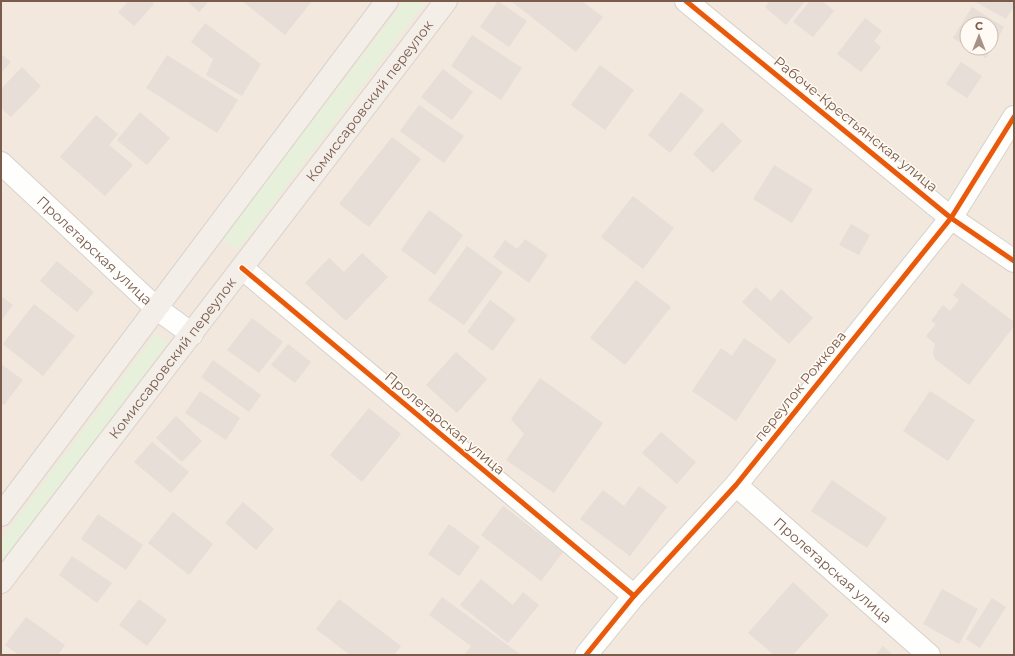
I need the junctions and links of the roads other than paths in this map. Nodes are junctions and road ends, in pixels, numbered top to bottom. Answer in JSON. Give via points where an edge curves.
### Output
{"nodes":[{"id":1,"x":387,"y":1,"type":"edge"},
{"id":2,"x":446,"y":1,"type":"edge"},
{"id":3,"x":686,"y":1,"type":"edge"},
{"id":4,"x":1014,"y":117,"type":"edge"},
{"id":5,"x":1,"y":163,"type":"edge"},
{"id":6,"x":951,"y":218,"type":"junction"},
{"id":7,"x":1014,"y":261,"type":"edge"},
{"id":8,"x":242,"y":268,"type":"junction"},
{"id":9,"x":156,"y":308,"type":"junction"},
{"id":10,"x":192,"y":334,"type":"junction"},
{"id":11,"x":736,"y":485,"type":"junction"},
{"id":12,"x":1,"y":515,"type":"edge"},
{"id":13,"x":1,"y":582,"type":"edge"},
{"id":14,"x":634,"y":596,"type":"junction"},
{"id":15,"x":586,"y":655,"type":"edge"},
{"id":16,"x":930,"y":655,"type":"edge"}],
"edges":[{"from":1,"to":9,"type":"main road"},
{"from":2,"to":8,"type":"main road","name":"Комиссаровский переулок"},
{"from":3,"to":6,"type":"street","name":"Рабоче-Крестьянская улица"},
{"from":4,"to":6,"type":"street","name":"переулок Рожкова"},
{"from":5,"to":9,"type":"street","name":"Пролетарская улица"},
{"from":6,"to":7,"type":"street","name":"Рабоче-Крестьянская улица"},
{"from":6,"to":11,"type":"street","name":"переулок Рожкова"},
{"from":8,"to":10,"type":"main road","name":"Комиссаровский переулок"},
{"from":8,"to":14,"type":"street","name":"Пролетарская улица"},
{"from":9,"to":10,"type":"street","name":"Пролетарская улица"},
{"from":9,"to":12,"type":"main road"},
{"from":10,"to":13,"type":"main road","name":"Комиссаровский переулок"},
{"from":11,"to":14,"type":"street","name":"переулок Рожкова"},
{"from":11,"to":16,"type":"street","name":"Пролетарская улица"},
{"from":14,"to":15,"type":"street","name":"переулок Рожкова"}]}
